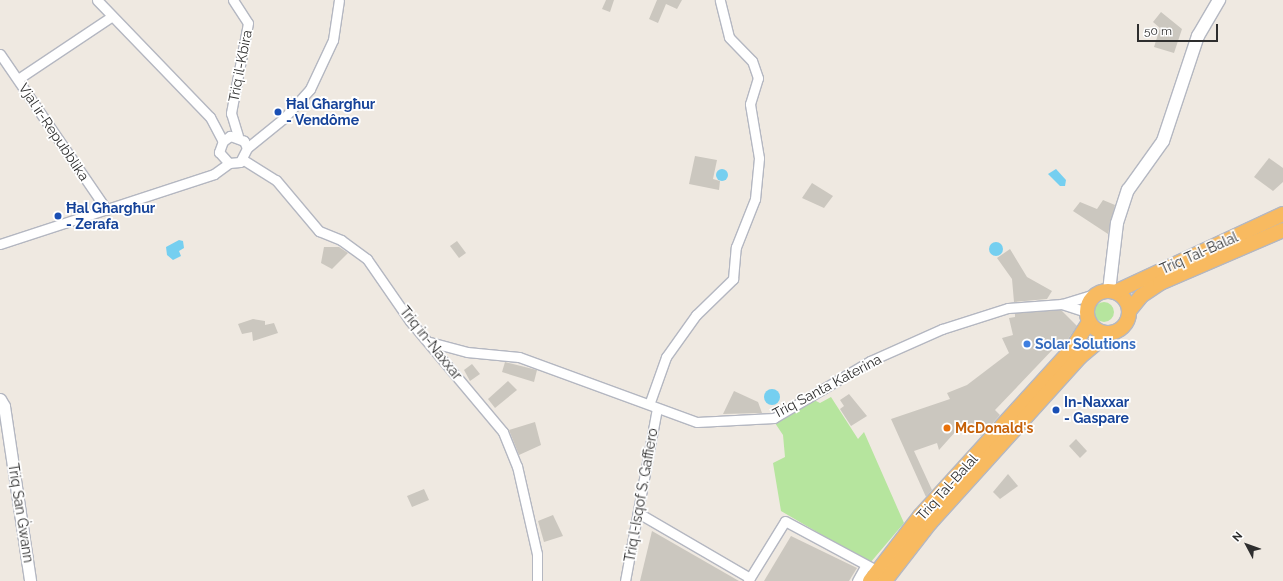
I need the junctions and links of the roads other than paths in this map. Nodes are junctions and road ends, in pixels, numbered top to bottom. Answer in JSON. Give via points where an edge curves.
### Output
{"nodes":[{"id":1,"x":97,"y":0,"type":"edge"},
{"id":2,"x":233,"y":0,"type":"edge"},
{"id":3,"x":339,"y":0,"type":"edge"},
{"id":4,"x":720,"y":0,"type":"edge"},
{"id":5,"x":1219,"y":0,"type":"edge"},
{"id":6,"x":111,"y":17,"type":"junction"},
{"id":7,"x":1,"y":57,"type":"edge"},
{"id":8,"x":18,"y":79,"type":"junction"},
{"id":9,"x":238,"y":136,"type":"junction"},
{"id":10,"x":223,"y":141,"type":"junction"},
{"id":11,"x":247,"y":148,"type":"junction"},
{"id":12,"x":242,"y":159,"type":"junction"},
{"id":13,"x":229,"y":163,"type":"junction"},
{"id":14,"x":107,"y":210,"type":"junction"},
{"id":15,"x":1283,"y":214,"type":"edge"},
{"id":16,"x":1283,"y":230,"type":"edge"},
{"id":17,"x":0,"y":244,"type":"edge"},
{"id":18,"x":1108,"y":292,"type":"junction"},
{"id":19,"x":1062,"y":304,"type":"junction"},
{"id":20,"x":1129,"y":311,"type":"junction"},
{"id":21,"x":1087,"y":317,"type":"junction"},
{"id":22,"x":1107,"y":334,"type":"junction"},
{"id":23,"x":430,"y":342,"type":"junction"},
{"id":24,"x":0,"y":399,"type":"edge"},
{"id":25,"x":650,"y":402,"type":"junction"},
{"id":26,"x":657,"y":409,"type":"junction"},
{"id":27,"x":640,"y":514,"type":"junction"},
{"id":28,"x":870,"y":572,"type":"edge"},
{"id":29,"x":749,"y":579,"type":"edge"},
{"id":30,"x":30,"y":581,"type":"edge"},
{"id":31,"x":537,"y":581,"type":"edge"},
{"id":32,"x":625,"y":581,"type":"edge"},
{"id":33,"x":857,"y":581,"type":"edge"},
{"id":34,"x":885,"y":581,"type":"edge"}],
"edges":[{"from":1,"to":6,"type":"street"},
{"from":2,"to":9,"type":"street","name":"Triq il-Kbira","via":[[248,23],[231,113]]},
{"from":3,"to":11,"type":"street","via":[[333,40],[310,89],[284,118]]},
{"from":4,"to":25,"type":"street","via":[[729,37],[752,61],[758,78],[750,104],[759,158],[755,199],[736,247],[733,279],[696,315],[666,357]]},
{"from":5,"to":18,"type":"main road","via":[[1198,36],[1163,141],[1128,190],[1117,223]]},
{"from":6,"to":8,"type":"street"},
{"from":6,"to":10,"type":"street","via":[[210,117]]},
{"from":7,"to":8,"type":"street","name":"Vjal ir-Repubblika"},
{"from":8,"to":14,"type":"street","name":"Vjal ir-Repubblika"},
{"from":9,"to":10,"type":"street","via":[[230,136]]},
{"from":9,"to":11,"type":"street"},
{"from":10,"to":13,"type":"street","via":[[219,152]]},
{"from":11,"to":12,"type":"street"},
{"from":12,"to":13,"type":"street"},
{"from":12,"to":23,"type":"street","name":"Triq in-Naxxar","via":[[276,180],[319,231],[341,240],[367,259],[410,321]]},
{"from":13,"to":14,"type":"street","via":[[214,174]]},
{"from":14,"to":17,"type":"street"},
{"from":15,"to":18,"type":"highway","name":"Triq Tal-Balal"},
{"from":16,"to":20,"type":"highway","name":"Triq Tal-Balal","via":[[1160,283],[1141,296]]},
{"from":18,"to":19,"type":"street","name":"Triq Santa Katerina"},
{"from":18,"to":20,"type":"highway","via":[[1124,298]]},
{"from":18,"to":21,"type":"highway","name":"Triq Tal-Balal","via":[[1091,299]]},
{"from":19,"to":21,"type":"street","name":"Triq Santa Katerina"},
{"from":19,"to":26,"type":"street","name":"Triq Santa Katerina","via":[[1008,308],[942,329],[870,360],[774,418],[697,422]]},
{"from":20,"to":22,"type":"highway","name":"Triq Tal-Balal","via":[[1122,328]]},
{"from":21,"to":22,"type":"highway","via":[[1096,330]]},
{"from":21,"to":28,"type":"highway","name":"Triq Tal-Balal","via":[[1071,350]]},
{"from":22,"to":34,"type":"highway","name":"Triq Tal-Balal","via":[[1080,357],[930,523]]},
{"from":23,"to":25,"type":"street","name":"Triq Santa Katerina","via":[[467,352],[519,357],[594,386]]},
{"from":23,"to":31,"type":"street","name":"Triq in-Naxxar","via":[[502,432],[517,466],[536,554]]},
{"from":24,"to":30,"type":"street","name":"Triq San Ġwann","via":[[4,406]]},
{"from":25,"to":26,"type":"street","name":"Triq Santa Katerina"},
{"from":26,"to":27,"type":"street","name":"Triq l-Isqof S. Gaffiero"},
{"from":27,"to":29,"type":"street"},
{"from":27,"to":32,"type":"street","name":"Triq l-Isqof S. Gaffiero"},
{"from":28,"to":29,"type":"street","via":[[784,522]]},
{"from":28,"to":33,"type":"street"}]}
